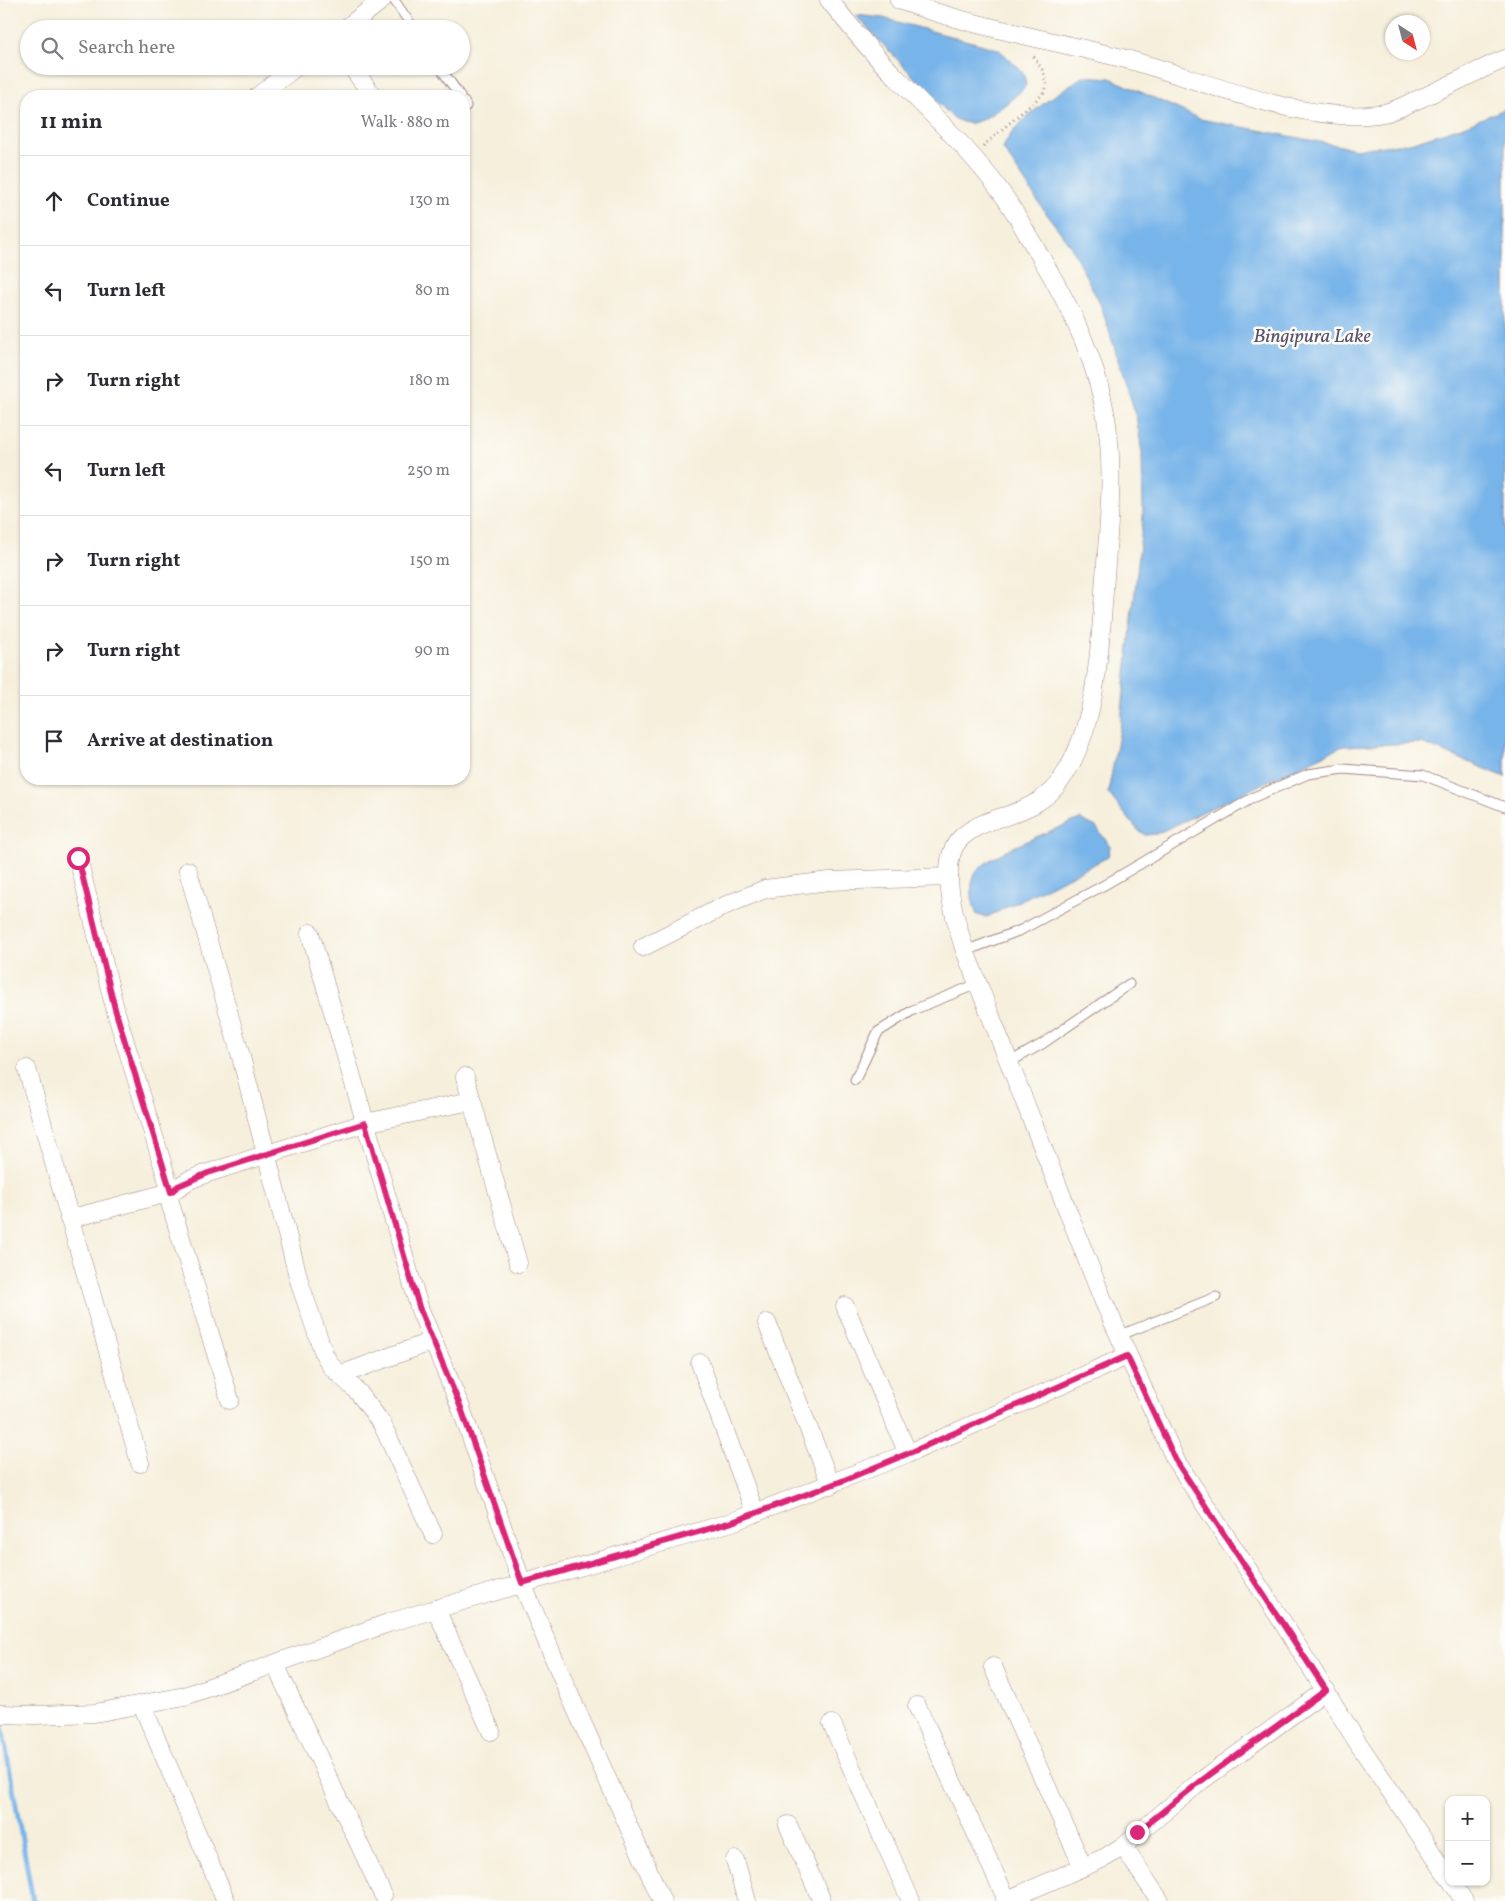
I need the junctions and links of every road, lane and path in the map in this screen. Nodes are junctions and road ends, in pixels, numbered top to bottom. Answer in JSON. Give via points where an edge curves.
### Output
{"nodes":[{"id":1,"x":382,"y":0,"type":"edge"},
{"id":2,"x":394,"y":0,"type":"edge"},
{"id":3,"x":829,"y":0,"type":"edge"},
{"id":4,"x":899,"y":0,"type":"edge"},
{"id":5,"x":356,"y":20,"type":"edge"},
{"id":6,"x":408,"y":20,"type":"edge"},
{"id":7,"x":1020,"y":34,"type":"junction"},
{"id":8,"x":1505,"y":59,"type":"edge"},
{"id":9,"x":286,"y":75,"type":"edge"},
{"id":10,"x":358,"y":75,"type":"edge"},
{"id":11,"x":445,"y":75,"type":"edge"},
{"id":12,"x":267,"y":90,"type":"edge"},
{"id":13,"x":369,"y":90,"type":"edge"},
{"id":14,"x":456,"y":90,"type":"edge"},
{"id":15,"x":971,"y":156,"type":"junction"},
{"id":16,"x":1505,"y":807,"type":"edge"},
{"id":17,"x":78,"y":858,"type":"dead end"},
{"id":18,"x":188,"y":871,"type":"dead end"},
{"id":19,"x":949,"y":877,"type":"junction"},
{"id":20,"x":310,"y":932,"type":"dead end"},
{"id":21,"x":643,"y":947,"type":"dead end"},
{"id":22,"x":965,"y":951,"type":"junction"},
{"id":23,"x":977,"y":984,"type":"junction"},
{"id":24,"x":1129,"y":984,"type":"dead end"},
{"id":25,"x":1008,"y":1063,"type":"junction"},
{"id":26,"x":27,"y":1069,"type":"dead end"},
{"id":27,"x":465,"y":1077,"type":"dead end"},
{"id":28,"x":854,"y":1080,"type":"dead end"},
{"id":29,"x":471,"y":1101,"type":"junction"},
{"id":30,"x":365,"y":1123,"type":"junction"},
{"id":31,"x":266,"y":1155,"type":"junction"},
{"id":32,"x":171,"y":1192,"type":"junction"},
{"id":33,"x":69,"y":1219,"type":"junction"},
{"id":34,"x":518,"y":1263,"type":"dead end"},
{"id":35,"x":1216,"y":1297,"type":"dead end"},
{"id":36,"x":846,"y":1306,"type":"dead end"},
{"id":37,"x":767,"y":1323,"type":"dead end"},
{"id":38,"x":1118,"y":1336,"type":"junction"},
{"id":39,"x":433,"y":1341,"type":"junction"},
{"id":40,"x":1127,"y":1356,"type":"junction"},
{"id":41,"x":700,"y":1363,"type":"dead end"},
{"id":42,"x":340,"y":1375,"type":"junction"},
{"id":43,"x":230,"y":1400,"type":"dead end"},
{"id":44,"x":908,"y":1454,"type":"junction"},
{"id":45,"x":140,"y":1463,"type":"dead end"},
{"id":46,"x":831,"y":1485,"type":"junction"},
{"id":47,"x":755,"y":1513,"type":"junction"},
{"id":48,"x":433,"y":1534,"type":"dead end"},
{"id":49,"x":522,"y":1583,"type":"junction"},
{"id":50,"x":436,"y":1609,"type":"junction"},
{"id":51,"x":275,"y":1664,"type":"junction"},
{"id":52,"x":993,"y":1667,"type":"dead end"},
{"id":53,"x":1326,"y":1690,"type":"junction"},
{"id":54,"x":142,"y":1705,"type":"junction"},
{"id":55,"x":917,"y":1706,"type":"dead end"},
{"id":56,"x":7,"y":1714,"type":"edge"},
{"id":57,"x":832,"y":1724,"type":"dead end"},
{"id":58,"x":491,"y":1731,"type":"dead end"},
{"id":59,"x":788,"y":1825,"type":"dead end"},
{"id":60,"x":1123,"y":1846,"type":"junction"},
{"id":61,"x":735,"y":1860,"type":"dead end"},
{"id":62,"x":1083,"y":1867,"type":"junction"},
{"id":63,"x":1445,"y":1872,"type":"edge"},
{"id":64,"x":1455,"y":1886,"type":"edge"},
{"id":65,"x":383,"y":1895,"type":"dead end"},
{"id":66,"x":226,"y":1901,"type":"edge"},
{"id":67,"x":662,"y":1901,"type":"edge"},
{"id":68,"x":747,"y":1901,"type":"edge"},
{"id":69,"x":822,"y":1901,"type":"edge"},
{"id":70,"x":911,"y":1901,"type":"edge"},
{"id":71,"x":1006,"y":1901,"type":"edge"},
{"id":72,"x":1160,"y":1901,"type":"edge"},
{"id":73,"x":1464,"y":1901,"type":"edge"}],
"edges":[{"from":1,"to":5,"type":"street"},
{"from":2,"to":6,"type":"lane"},
{"from":3,"to":15,"type":"street","via":[[889,71]]},
{"from":4,"to":7,"type":"street","via":[[943,16]]},
{"from":7,"to":8,"type":"street","via":[[1129,60],[1206,85],[1314,112],[1332,113],[1385,113]]},
{"from":7,"to":15,"type":"path","via":[[1047,86],[1042,95]]},
{"from":9,"to":12,"type":"street"},
{"from":10,"to":13,"type":"street"},
{"from":11,"to":14,"type":"lane"},
{"from":15,"to":19,"type":"street","via":[[1002,192],[1079,329],[1104,404],[1110,447],[1110,487],[1100,659],[1075,751],[1063,778],[1044,798],[960,838],[954,850]]},
{"from":16,"to":22,"type":"lane","via":[[1423,774],[1343,769],[1308,774],[1254,797],[1021,930]]},
{"from":17,"to":32,"type":"street","via":[[115,1009]]},
{"from":18,"to":31,"type":"street"},
{"from":19,"to":21,"type":"street","via":[[829,881],[765,889]]},
{"from":19,"to":22,"type":"street","via":[[954,916]]},
{"from":20,"to":30,"type":"street"},
{"from":22,"to":23,"type":"street"},
{"from":23,"to":25,"type":"street"},
{"from":23,"to":28,"type":"lane","via":[[913,1010],[878,1032]]},
{"from":24,"to":25,"type":"lane","via":[[1042,1044]]},
{"from":25,"to":38,"type":"street"},
{"from":26,"to":33,"type":"street"},
{"from":27,"to":29,"type":"street"},
{"from":29,"to":30,"type":"street"},
{"from":29,"to":34,"type":"street"},
{"from":30,"to":31,"type":"street"},
{"from":30,"to":39,"type":"street","via":[[420,1310]]},
{"from":31,"to":32,"type":"street","via":[[195,1178]]},
{"from":31,"to":42,"type":"street","via":[[300,1284],[321,1345],[331,1366]]},
{"from":32,"to":33,"type":"street"},
{"from":32,"to":43,"type":"street","via":[[169,1199]]},
{"from":33,"to":45,"type":"street"},
{"from":35,"to":38,"type":"lane"},
{"from":36,"to":44,"type":"street"},
{"from":37,"to":46,"type":"street"},
{"from":38,"to":40,"type":"street"},
{"from":39,"to":42,"type":"street"},
{"from":39,"to":49,"type":"street","via":[[461,1408]]},
{"from":40,"to":44,"type":"street"},
{"from":40,"to":53,"type":"street","via":[[1176,1461]]},
{"from":41,"to":47,"type":"street"},
{"from":42,"to":48,"type":"street","via":[[359,1393],[382,1424]]},
{"from":44,"to":46,"type":"street"},
{"from":46,"to":47,"type":"street"},
{"from":47,"to":49,"type":"street"},
{"from":49,"to":50,"type":"street"},
{"from":49,"to":67,"type":"street"},
{"from":50,"to":51,"type":"street"},
{"from":50,"to":58,"type":"street"},
{"from":51,"to":54,"type":"street","via":[[185,1696]]},
{"from":51,"to":65,"type":"street"},
{"from":52,"to":62,"type":"street"},
{"from":53,"to":60,"type":"street","via":[[1201,1781]]},
{"from":53,"to":63,"type":"street"},
{"from":54,"to":56,"type":"street","via":[[96,1713]]},
{"from":54,"to":66,"type":"street"},
{"from":55,"to":71,"type":"street"},
{"from":57,"to":70,"type":"street"},
{"from":59,"to":69,"type":"street"},
{"from":60,"to":62,"type":"street"},
{"from":60,"to":72,"type":"street"},
{"from":61,"to":68,"type":"street"},
{"from":62,"to":71,"type":"street"},
{"from":64,"to":73,"type":"street"}]}
